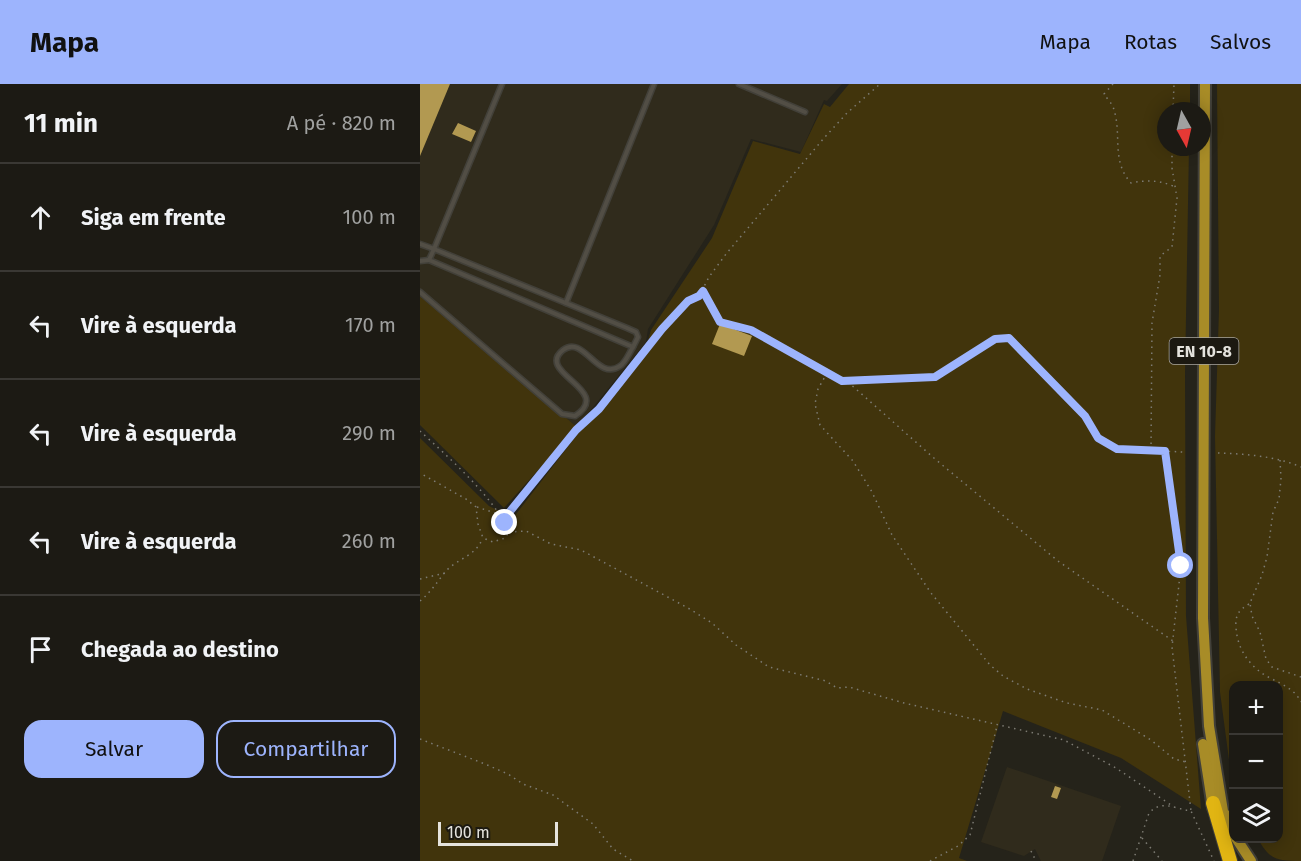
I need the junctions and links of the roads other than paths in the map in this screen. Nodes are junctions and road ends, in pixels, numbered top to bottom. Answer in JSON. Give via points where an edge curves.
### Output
{"nodes":[{"id":1,"x":502,"y":84,"type":"edge"},
{"id":2,"x":654,"y":84,"type":"edge"},
{"id":3,"x":739,"y":84,"type":"edge"},
{"id":4,"x":1205,"y":84,"type":"edge"},
{"id":5,"x":805,"y":112,"type":"dead end"},
{"id":6,"x":420,"y":244,"type":"edge"},
{"id":7,"x":434,"y":249,"type":"junction"},
{"id":8,"x":429,"y":260,"type":"junction"},
{"id":9,"x":420,"y":261,"type":"edge"},
{"id":10,"x":420,"y":292,"type":"edge"},
{"id":11,"x":566,"y":303,"type":"junction"},
{"id":12,"x":633,"y":347,"type":"junction"},
{"id":13,"x":1217,"y":802,"type":"junction"},
{"id":14,"x":1229,"y":826,"type":"edge"},
{"id":15,"x":1239,"y":843,"type":"edge"},
{"id":16,"x":1224,"y":861,"type":"edge"},
{"id":17,"x":1230,"y":861,"type":"edge"},
{"id":18,"x":1236,"y":861,"type":"edge"},
{"id":19,"x":1251,"y":861,"type":"edge"}],
"edges":[{"from":1,"to":7,"type":"lane"},
{"from":2,"to":11,"type":"lane"},
{"from":3,"to":5,"type":"lane"},
{"from":4,"to":13,"type":"main road","number":"EN 10-8","via":[[1203,618],[1199,676],[1201,719]]},
{"from":6,"to":7,"type":"lane"},
{"from":7,"to":8,"type":"lane"},
{"from":7,"to":11,"type":"lane"},
{"from":8,"to":9,"type":"lane"},
{"from":8,"to":12,"type":"lane"},
{"from":10,"to":12,"type":"lane","via":[[562,414],[575,416],[586,404],[582,388],[558,366],[562,351],[580,348],[597,364],[616,368]]},
{"from":11,"to":12,"type":"lane","via":[[636,332]]},
{"from":13,"to":14,"type":"main road"},
{"from":13,"to":16,"type":"main road","via":[[1214,821]]},
{"from":13,"to":17,"type":"highway","number":"EN 10-8"},
{"from":13,"to":18,"type":"main road","number":"EN 10-8"},
{"from":15,"to":19,"type":"main road"}]}
